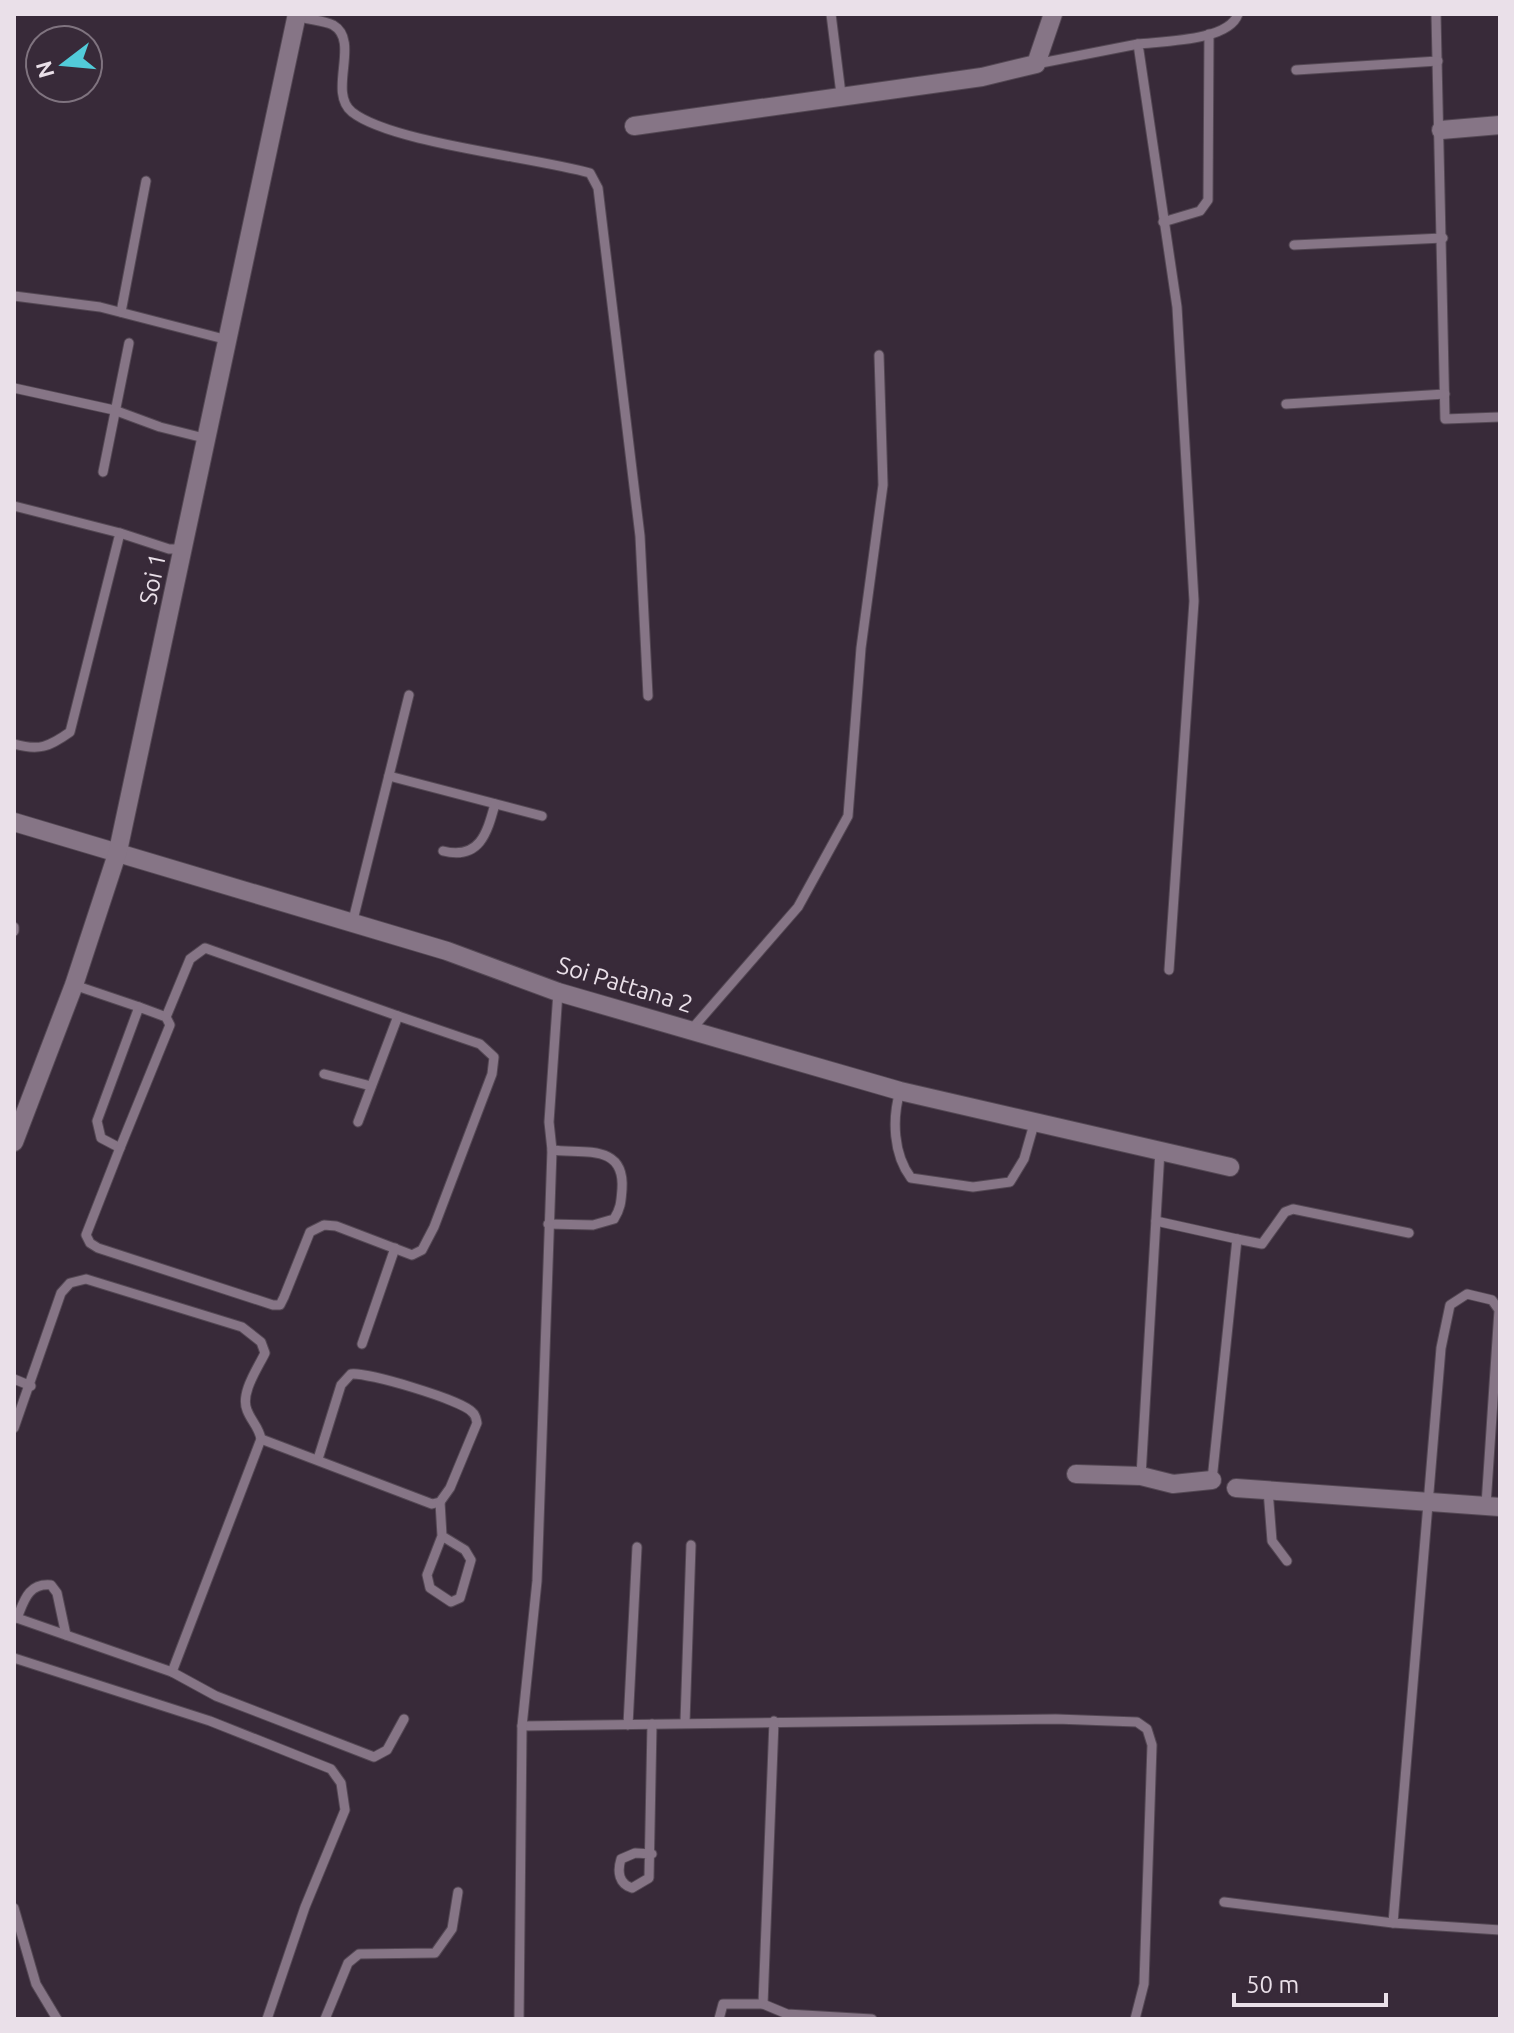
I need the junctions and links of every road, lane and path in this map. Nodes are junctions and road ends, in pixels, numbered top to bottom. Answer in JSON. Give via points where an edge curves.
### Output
{"nodes":[{"id":1,"x":831,"y":14,"type":"edge"},
{"id":2,"x":1053,"y":14,"type":"edge"},
{"id":3,"x":1238,"y":14,"type":"edge"},
{"id":4,"x":1436,"y":14,"type":"edge"},
{"id":5,"x":297,"y":15,"type":"edge"},
{"id":6,"x":1209,"y":34,"type":"junction"},
{"id":7,"x":1138,"y":44,"type":"junction"},
{"id":8,"x":1438,"y":61,"type":"junction"},
{"id":9,"x":1036,"y":64,"type":"junction"},
{"id":10,"x":1296,"y":70,"type":"dead end"},
{"id":11,"x":841,"y":94,"type":"junction"},
{"id":12,"x":1500,"y":125,"type":"edge"},
{"id":13,"x":634,"y":126,"type":"dead end"},
{"id":14,"x":1441,"y":130,"type":"junction"},
{"id":15,"x":146,"y":181,"type":"dead end"},
{"id":16,"x":1163,"y":222,"type":"junction"},
{"id":17,"x":1443,"y":238,"type":"junction"},
{"id":18,"x":1294,"y":245,"type":"dead end"},
{"id":19,"x":14,"y":296,"type":"edge"},
{"id":20,"x":121,"y":312,"type":"junction"},
{"id":21,"x":228,"y":340,"type":"junction"},
{"id":22,"x":129,"y":343,"type":"dead end"},
{"id":23,"x":879,"y":355,"type":"dead end"},
{"id":24,"x":14,"y":388,"type":"edge"},
{"id":25,"x":1445,"y":394,"type":"junction"},
{"id":26,"x":1286,"y":404,"type":"dead end"},
{"id":27,"x":114,"y":410,"type":"junction"},
{"id":28,"x":1500,"y":417,"type":"edge"},
{"id":29,"x":208,"y":439,"type":"junction"},
{"id":30,"x":103,"y":472,"type":"dead end"},
{"id":31,"x":14,"y":506,"type":"edge"},
{"id":32,"x":120,"y":533,"type":"junction"},
{"id":33,"x":184,"y":549,"type":"junction"},
{"id":34,"x":409,"y":695,"type":"dead end"},
{"id":35,"x":648,"y":696,"type":"dead end"},
{"id":36,"x":14,"y":744,"type":"edge"},
{"id":37,"x":389,"y":776,"type":"junction"},
{"id":38,"x":495,"y":804,"type":"junction"},
{"id":39,"x":542,"y":816,"type":"dead end"},
{"id":40,"x":14,"y":822,"type":"edge"},
{"id":41,"x":118,"y":851,"type":"junction"},
{"id":42,"x":443,"y":851,"type":"dead end"},
{"id":43,"x":352,"y":924,"type":"junction"},
{"id":44,"x":1169,"y":970,"type":"dead end"},
{"id":45,"x":74,"y":985,"type":"junction"},
{"id":46,"x":558,"y":992,"type":"junction"},
{"id":47,"x":139,"y":1007,"type":"junction"},
{"id":48,"x":398,"y":1016,"type":"junction"},
{"id":49,"x":166,"y":1017,"type":"junction"},
{"id":50,"x":691,"y":1030,"type":"junction"},
{"id":51,"x":324,"y":1074,"type":"dead end"},
{"id":52,"x":371,"y":1086,"type":"junction"},
{"id":53,"x":900,"y":1091,"type":"junction"},
{"id":54,"x":358,"y":1122,"type":"dead end"},
{"id":55,"x":1034,"y":1124,"type":"junction"},
{"id":56,"x":14,"y":1142,"type":"edge"},
{"id":57,"x":120,"y":1148,"type":"junction"},
{"id":58,"x":552,"y":1150,"type":"junction"},
{"id":59,"x":1159,"y":1159,"type":"junction"},
{"id":60,"x":1230,"y":1167,"type":"dead end"},
{"id":61,"x":1156,"y":1221,"type":"junction"},
{"id":62,"x":548,"y":1224,"type":"junction"},
{"id":63,"x":1409,"y":1233,"type":"dead end"},
{"id":64,"x":1237,"y":1239,"type":"junction"},
{"id":65,"x":395,"y":1248,"type":"junction"},
{"id":66,"x":362,"y":1344,"type":"dead end"},
{"id":67,"x":14,"y":1379,"type":"edge"},
{"id":68,"x":31,"y":1386,"type":"junction"},
{"id":69,"x":14,"y":1428,"type":"edge"},
{"id":70,"x":261,"y":1439,"type":"junction"},
{"id":71,"x":318,"y":1459,"type":"junction"},
{"id":72,"x":1076,"y":1474,"type":"dead end"},
{"id":73,"x":1141,"y":1476,"type":"junction"},
{"id":74,"x":1212,"y":1480,"type":"joint"},
{"id":75,"x":1236,"y":1488,"type":"dead end"},
{"id":76,"x":1268,"y":1490,"type":"junction"},
{"id":77,"x":1426,"y":1500,"type":"junction"},
{"id":78,"x":440,"y":1502,"type":"junction"},
{"id":79,"x":1493,"y":1506,"type":"edge"},
{"id":80,"x":442,"y":1536,"type":"junction"},
{"id":81,"x":691,"y":1545,"type":"dead end"},
{"id":82,"x":637,"y":1547,"type":"dead end"},
{"id":83,"x":1287,"y":1561,"type":"dead end"},
{"id":84,"x":16,"y":1618,"type":"edge"},
{"id":85,"x":66,"y":1635,"type":"junction"},
{"id":86,"x":14,"y":1658,"type":"edge"},
{"id":87,"x":172,"y":1672,"type":"junction"},
{"id":88,"x":404,"y":1719,"type":"dead end"},
{"id":89,"x":774,"y":1721,"type":"junction"},
{"id":90,"x":685,"y":1722,"type":"junction"},
{"id":91,"x":652,"y":1724,"type":"junction"},
{"id":92,"x":628,"y":1725,"type":"junction"},
{"id":93,"x":522,"y":1726,"type":"junction"},
{"id":94,"x":652,"y":1854,"type":"dead end"},
{"id":95,"x":458,"y":1892,"type":"dead end"},
{"id":96,"x":1224,"y":1902,"type":"dead end"},
{"id":97,"x":14,"y":1908,"type":"edge"},
{"id":98,"x":1393,"y":1923,"type":"junction"},
{"id":99,"x":1500,"y":1930,"type":"edge"},
{"id":100,"x":763,"y":2004,"type":"junction"},
{"id":101,"x":57,"y":2019,"type":"edge"},
{"id":102,"x":267,"y":2019,"type":"edge"},
{"id":103,"x":325,"y":2019,"type":"edge"},
{"id":104,"x":519,"y":2019,"type":"edge"},
{"id":105,"x":719,"y":2019,"type":"edge"},
{"id":106,"x":872,"y":2019,"type":"edge"},
{"id":107,"x":1135,"y":2019,"type":"edge"}],
"edges":[{"from":1,"to":11,"type":"lane"},
{"from":2,"to":9,"type":"street"},
{"from":3,"to":6,"type":"lane","via":[[1222,32]]},
{"from":4,"to":8,"type":"lane"},
{"from":5,"to":21,"type":"street","name":"Soi 1"},
{"from":5,"to":35,"type":"lane","via":[[334,26],[341,36],[342,96],[350,111],[396,132],[590,173],[598,188],[640,536]]},
{"from":6,"to":7,"type":"lane"},
{"from":6,"to":16,"type":"lane","via":[[1208,200],[1200,211]]},
{"from":7,"to":9,"type":"lane"},
{"from":7,"to":16,"type":"lane"},
{"from":8,"to":10,"type":"lane"},
{"from":8,"to":14,"type":"lane"},
{"from":9,"to":11,"type":"street","via":[[982,77]]},
{"from":11,"to":13,"type":"street"},
{"from":12,"to":14,"type":"street"},
{"from":14,"to":17,"type":"lane"},
{"from":15,"to":20,"type":"lane"},
{"from":16,"to":44,"type":"lane","via":[[1177,307],[1194,601]]},
{"from":17,"to":18,"type":"lane"},
{"from":17,"to":25,"type":"lane"},
{"from":19,"to":20,"type":"lane"},
{"from":20,"to":21,"type":"lane"},
{"from":21,"to":29,"type":"street","name":"Soi 1"},
{"from":22,"to":27,"type":"lane"},
{"from":23,"to":50,"type":"lane","via":[[883,485],[861,648],[848,816],[798,907]]},
{"from":24,"to":27,"type":"lane"},
{"from":25,"to":26,"type":"lane"},
{"from":25,"to":28,"type":"lane","via":[[1445,419]]},
{"from":27,"to":29,"type":"lane"},
{"from":27,"to":30,"type":"lane"},
{"from":29,"to":33,"type":"street","name":"Soi 1"},
{"from":31,"to":32,"type":"lane"},
{"from":32,"to":33,"type":"lane"},
{"from":32,"to":36,"type":"lane","via":[[70,732],[35,750]]},
{"from":33,"to":41,"type":"street","name":"Soi 1"},
{"from":34,"to":37,"type":"lane"},
{"from":37,"to":38,"type":"lane"},
{"from":37,"to":43,"type":"lane"},
{"from":38,"to":39,"type":"lane"},
{"from":38,"to":42,"type":"lane","via":[[486,837],[476,848],[466,853]]},
{"from":40,"to":41,"type":"street","name":"Soi Pattana 2"},
{"from":41,"to":43,"type":"street","name":"Soi Pattana 2"},
{"from":41,"to":45,"type":"street","name":"Soi 1"},
{"from":43,"to":46,"type":"street","name":"Soi Pattana 2","via":[[447,951]]},
{"from":45,"to":47,"type":"lane"},
{"from":45,"to":56,"type":"street","name":"Soi 1"},
{"from":46,"to":50,"type":"street","name":"Soi Pattana 2"},
{"from":46,"to":58,"type":"lane","via":[[549,1122]]},
{"from":47,"to":49,"type":"lane"},
{"from":47,"to":57,"type":"lane","via":[[97,1121],[101,1138]]},
{"from":48,"to":49,"type":"lane","via":[[205,948],[190,959]]},
{"from":48,"to":52,"type":"lane"},
{"from":48,"to":65,"type":"lane","via":[[480,1044],[494,1057],[492,1074],[422,1250],[412,1255]]},
{"from":49,"to":57,"type":"lane","via":[[167,1038]]},
{"from":50,"to":53,"type":"street","name":"Soi Pattana 2"},
{"from":51,"to":52,"type":"lane"},
{"from":52,"to":54,"type":"lane"},
{"from":53,"to":55,"type":"street","name":"Soi Pattana 2"},
{"from":53,"to":55,"type":"lane","via":[[900,1162],[911,1178],[973,1187],[1010,1182],[1024,1159]]},
{"from":55,"to":59,"type":"street","name":"Soi Pattana 2"},
{"from":57,"to":65,"type":"lane","via":[[86,1235],[98,1248],[280,1305],[310,1232],[317,1228],[336,1226]]},
{"from":58,"to":62,"type":"lane"},
{"from":58,"to":62,"type":"lane","via":[[614,1159],[623,1176],[614,1219],[593,1225]]},
{"from":59,"to":60,"type":"street","name":"Soi Pattana 2"},
{"from":59,"to":61,"type":"lane"},
{"from":61,"to":64,"type":"lane"},
{"from":61,"to":73,"type":"lane"},
{"from":62,"to":93,"type":"lane","via":[[537,1581]]},
{"from":63,"to":64,"type":"lane","via":[[1293,1209],[1262,1244]]},
{"from":64,"to":74,"type":"lane"},
{"from":65,"to":66,"type":"lane"},
{"from":67,"to":68,"type":"lane"},
{"from":68,"to":69,"type":"lane"},
{"from":68,"to":70,"type":"lane","via":[[61,1293],[70,1283],[86,1279],[253,1333],[265,1353],[245,1407]]},
{"from":70,"to":71,"type":"lane"},
{"from":70,"to":87,"type":"lane"},
{"from":71,"to":78,"type":"lane","via":[[415,1499]]},
{"from":71,"to":78,"type":"lane","via":[[341,1385],[351,1374],[466,1407],[477,1423]]},
{"from":72,"to":73,"type":"street"},
{"from":73,"to":74,"type":"street","via":[[1173,1484]]},
{"from":75,"to":76,"type":"street"},
{"from":76,"to":77,"type":"street"},
{"from":76,"to":83,"type":"lane","via":[[1272,1541]]},
{"from":77,"to":79,"type":"street"},
{"from":77,"to":79,"type":"lane","via":[[1441,1348],[1450,1305],[1467,1294],[1492,1300],[1499,1310]]},
{"from":77,"to":98,"type":"lane"},
{"from":78,"to":80,"type":"lane"},
{"from":80,"to":80,"type":"lane","via":[[428,1583],[451,1602],[460,1598],[471,1560]]},
{"from":81,"to":90,"type":"lane"},
{"from":82,"to":92,"type":"lane"},
{"from":84,"to":85,"type":"lane"},
{"from":84,"to":85,"type":"lane","via":[[29,1591],[51,1585]]},
{"from":85,"to":87,"type":"lane"},
{"from":86,"to":102,"type":"lane","via":[[210,1721],[331,1769],[341,1783],[345,1810]]},
{"from":87,"to":88,"type":"lane","via":[[216,1696],[374,1757],[387,1750]]},
{"from":89,"to":90,"type":"lane"},
{"from":89,"to":100,"type":"lane"},
{"from":89,"to":107,"type":"lane","via":[[1097,1719],[1137,1722],[1147,1729],[1152,1745],[1144,1984]]},
{"from":90,"to":91,"type":"lane"},
{"from":91,"to":92,"type":"lane"},
{"from":91,"to":94,"type":"lane"},
{"from":92,"to":93,"type":"lane"},
{"from":93,"to":104,"type":"lane"},
{"from":95,"to":103,"type":"lane","via":[[452,1929],[435,1953],[359,1954]]},
{"from":96,"to":98,"type":"lane"},
{"from":97,"to":101,"type":"lane","via":[[36,1984]]},
{"from":98,"to":99,"type":"lane"},
{"from":100,"to":105,"type":"lane","via":[[723,2004]]},
{"from":100,"to":106,"type":"lane","via":[[787,2014]]}]}
